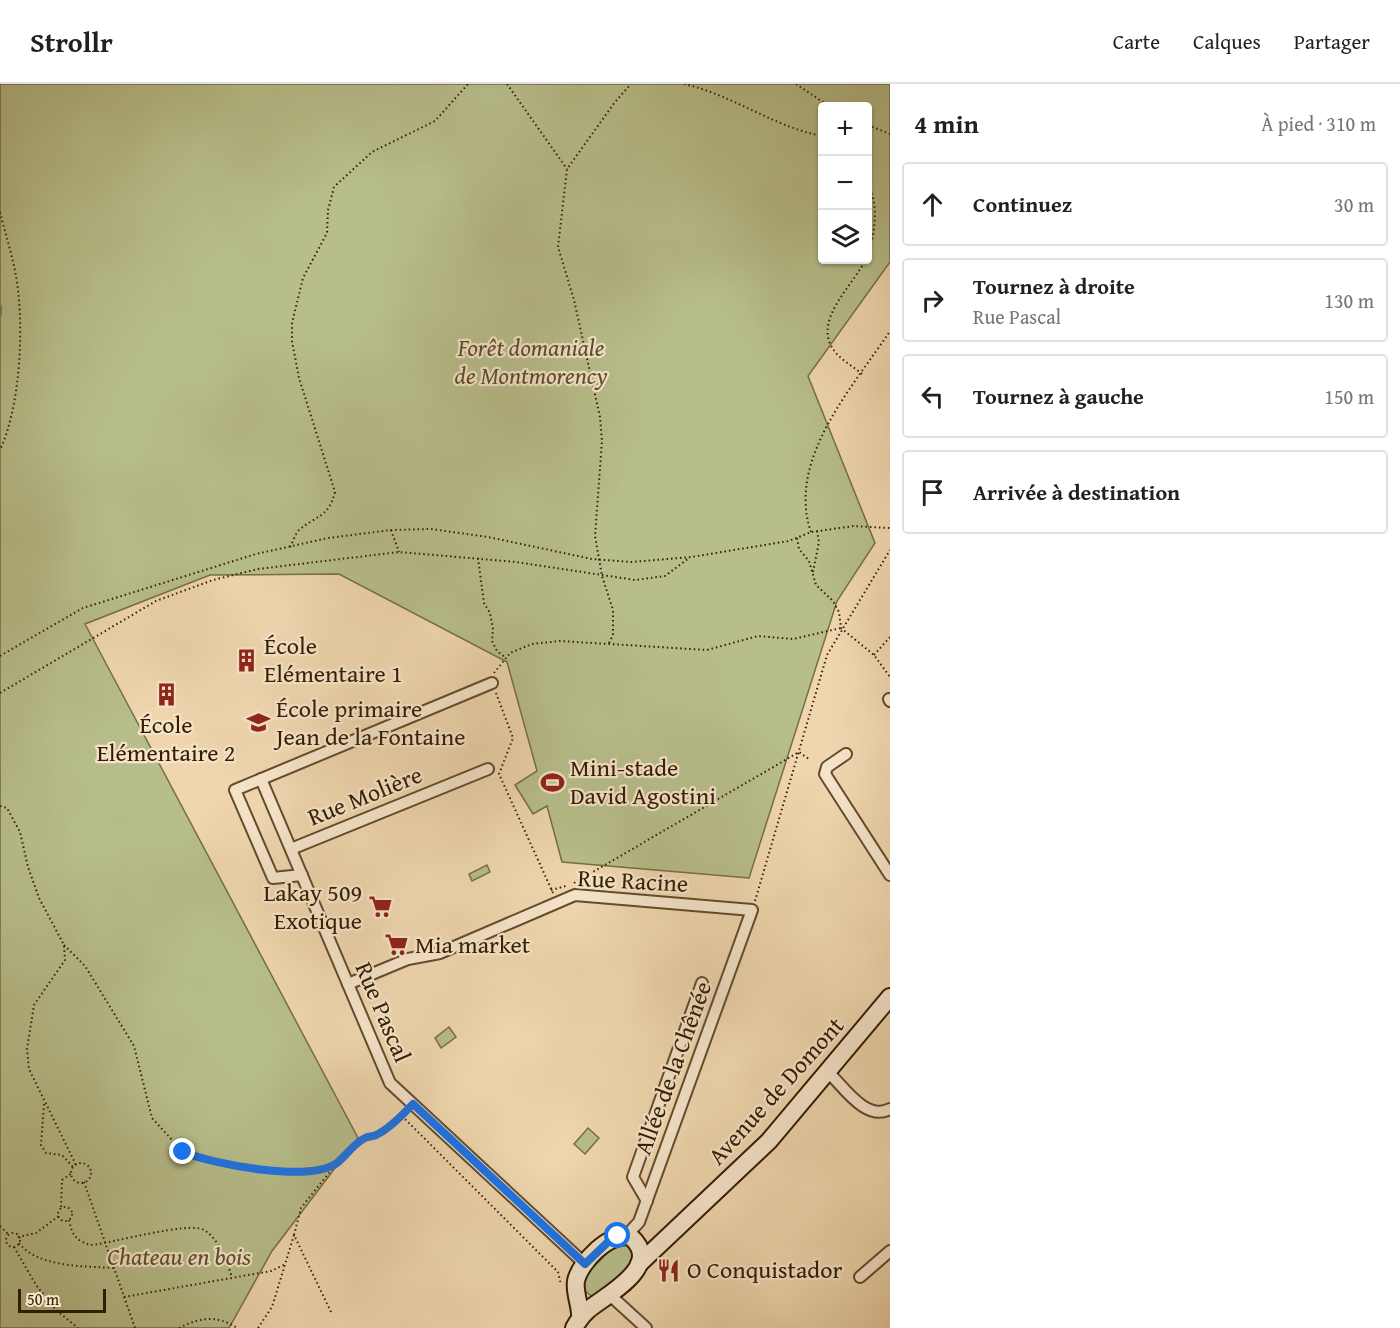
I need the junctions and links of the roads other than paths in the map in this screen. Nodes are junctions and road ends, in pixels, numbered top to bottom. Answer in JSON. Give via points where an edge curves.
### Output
{"nodes":[{"id":1,"x":492,"y":683,"type":"road end"},
{"id":2,"x":846,"y":753,"type":"dead end"},
{"id":3,"x":488,"y":769,"type":"dead end"},
{"id":4,"x":261,"y":779,"type":"junction"},
{"id":5,"x":291,"y":849,"type":"junction"},
{"id":6,"x":302,"y":875,"type":"junction"},
{"id":7,"x":890,"y":875,"type":"edge"},
{"id":8,"x":752,"y":910,"type":"joint"},
{"id":9,"x":702,"y":983,"type":"dead end"},
{"id":10,"x":348,"y":984,"type":"junction"},
{"id":11,"x":890,"y":997,"type":"edge"},
{"id":12,"x":828,"y":1072,"type":"junction"},
{"id":13,"x":890,"y":1109,"type":"edge"},
{"id":14,"x":647,"y":1201,"type":"junction"},
{"id":15,"x":634,"y":1236,"type":"junction"},
{"id":16,"x":668,"y":1238,"type":"junction"},
{"id":17,"x":890,"y":1251,"type":"edge"},
{"id":18,"x":585,"y":1264,"type":"junction"},
{"id":19,"x":639,"y":1264,"type":"junction"},
{"id":20,"x":861,"y":1277,"type":"dead end"},
{"id":21,"x":579,"y":1296,"type":"junction"},
{"id":22,"x":604,"y":1300,"type":"junction"},
{"id":23,"x":577,"y":1323,"type":"edge"},
{"id":24,"x":646,"y":1328,"type":"edge"}],
"edges":[{"from":1,"to":4,"type":"street"},
{"from":2,"to":7,"type":"street","via":[[827,767],[825,774]]},
{"from":3,"to":5,"type":"street","name":"Rue Molière"},
{"from":4,"to":5,"type":"street","name":"Rue Pascal"},
{"from":4,"to":6,"type":"street","via":[[235,790],[273,878]]},
{"from":5,"to":6,"type":"street","name":"Rue Pascal"},
{"from":6,"to":10,"type":"street","name":"Rue Pascal"},
{"from":8,"to":10,"type":"street","name":"Rue Racine","via":[[575,895],[440,953],[408,959]]},
{"from":8,"to":14,"type":"street","name":"Allée de la Chênée"},
{"from":9,"to":14,"type":"street","via":[[633,1178]]},
{"from":10,"to":18,"type":"street","name":"Rue Pascal","via":[[390,1083]]},
{"from":11,"to":12,"type":"main road","name":"Avenue de Domont"},
{"from":12,"to":13,"type":"street","via":[[868,1110],[881,1113]]},
{"from":12,"to":16,"type":"main road","name":"Avenue de Domont","via":[[769,1141]]},
{"from":14,"to":15,"type":"street","name":"Allée de la Chênée"},
{"from":15,"to":16,"type":"main road","via":[[651,1244]]},
{"from":15,"to":18,"type":"main road","via":[[608,1242]]},
{"from":15,"to":19,"type":"main road","via":[[641,1253]]},
{"from":16,"to":19,"type":"main road","name":"Avenue de Domont"},
{"from":17,"to":20,"type":"street"},
{"from":18,"to":21,"type":"main road","via":[[576,1279]]},
{"from":19,"to":22,"type":"main road","name":"Avenue de Domont","via":[[634,1274]]},
{"from":21,"to":22,"type":"main road","via":[[587,1303]]},
{"from":21,"to":23,"type":"main road"},
{"from":22,"to":23,"type":"main road","name":"Avenue de Domont"},
{"from":22,"to":24,"type":"street"}]}
